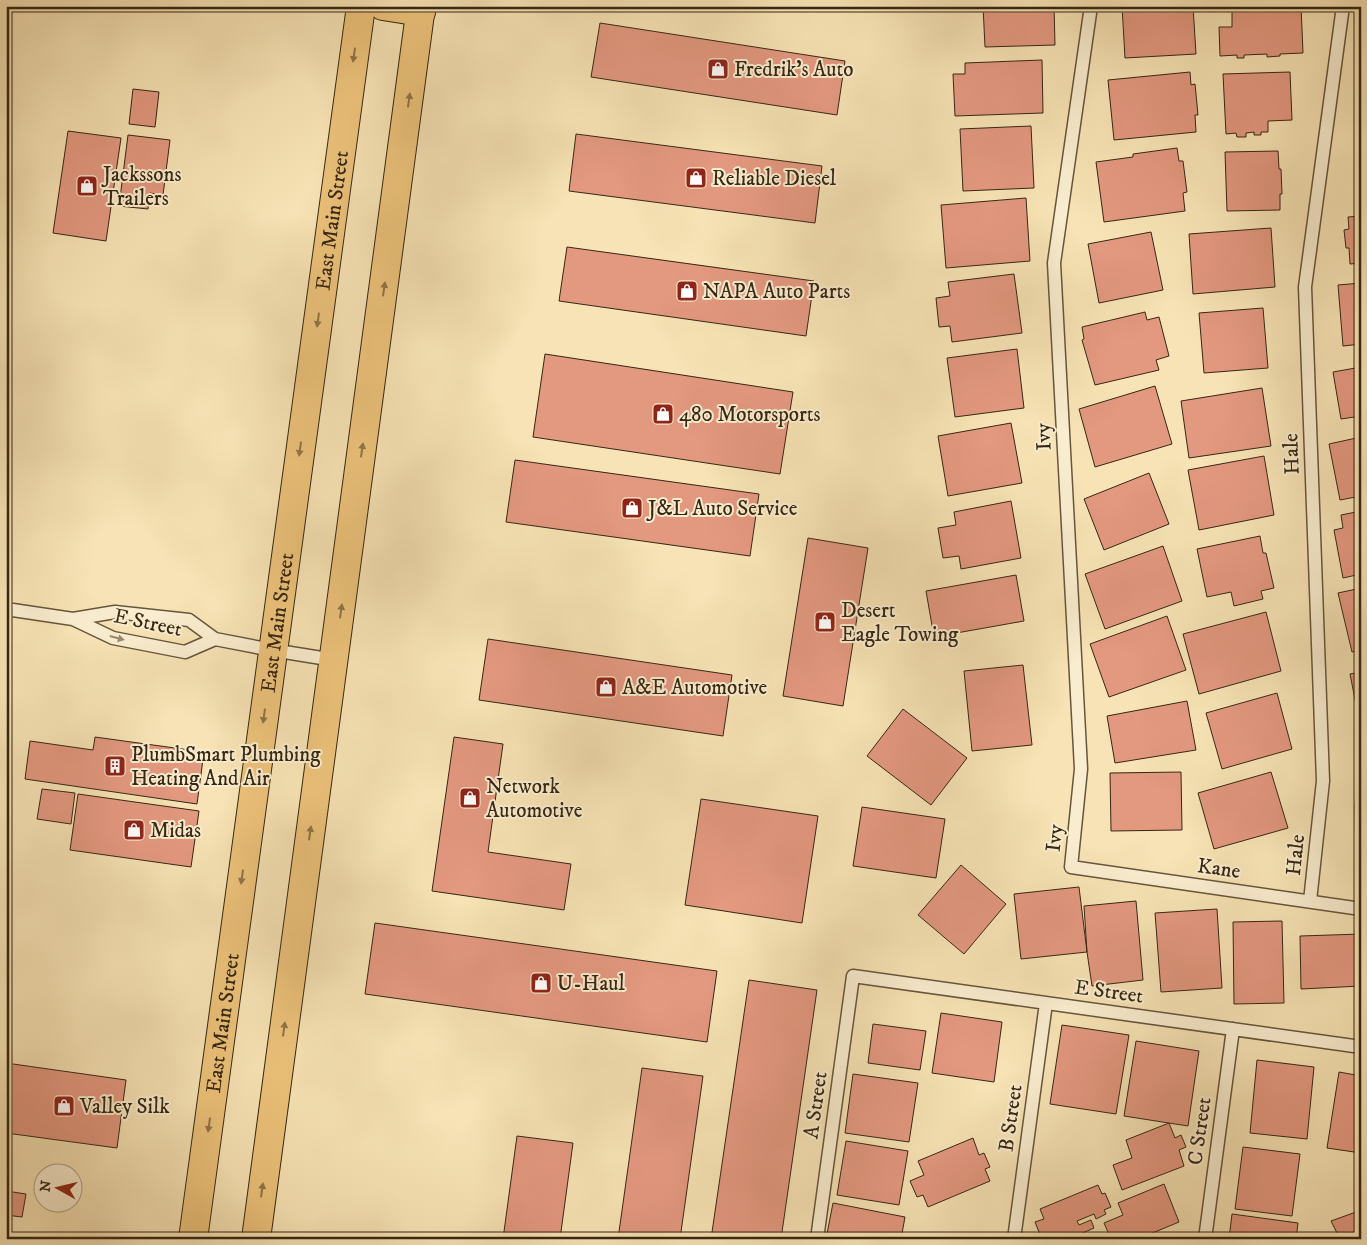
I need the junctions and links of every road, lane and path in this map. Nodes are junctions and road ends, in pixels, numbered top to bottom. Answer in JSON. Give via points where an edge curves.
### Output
{"nodes":[{"id":1,"x":361,"y":6,"type":"edge"},
{"id":2,"x":382,"y":6,"type":"edge"},
{"id":3,"x":1091,"y":6,"type":"edge"},
{"id":4,"x":1343,"y":6,"type":"edge"},
{"id":5,"x":421,"y":9,"type":"edge"},
{"id":6,"x":6,"y":609,"type":"edge"},
{"id":7,"x":73,"y":618,"type":"junction"},
{"id":8,"x":215,"y":639,"type":"junction"},
{"id":9,"x":272,"y":650,"type":"junction"},
{"id":10,"x":334,"y":660,"type":"junction"},
{"id":11,"x":1071,"y":867,"type":"joint"},
{"id":12,"x":1310,"y":901,"type":"junction"},
{"id":13,"x":1361,"y":909,"type":"edge"},
{"id":14,"x":853,"y":976,"type":"joint"},
{"id":15,"x":1046,"y":1003,"type":"junction"},
{"id":16,"x":1233,"y":1029,"type":"junction"},
{"id":17,"x":1361,"y":1047,"type":"edge"},
{"id":18,"x":193,"y":1239,"type":"edge"},
{"id":19,"x":256,"y":1239,"type":"edge"},
{"id":20,"x":817,"y":1239,"type":"edge"},
{"id":21,"x":1014,"y":1239,"type":"edge"},
{"id":22,"x":1205,"y":1239,"type":"edge"}],
"edges":[{"from":1,"to":9,"type":"main road","name":"East Main Street","one_way":true},
{"from":2,"to":5,"type":"main road"},
{"from":3,"to":11,"type":"lane","name":"Ivy","via":[[1054,263],[1081,769]]},
{"from":4,"to":12,"type":"lane","name":"Hale","via":[[1305,287],[1323,781]]},
{"from":10,"to":5,"type":"main road","one_way":true},
{"from":6,"to":7,"type":"lane","name":"E Street"},
{"from":7,"to":8,"type":"lane","name":"E Street","via":[[115,612],[189,620]]},
{"from":7,"to":8,"type":"lane","name":"E Street","one_way":true,"via":[[114,638],[185,652]]},
{"from":8,"to":9,"type":"lane","name":"E Street"},
{"from":9,"to":10,"type":"lane","name":"E Street"},
{"from":9,"to":18,"type":"main road","name":"East Main Street","one_way":true},
{"from":19,"to":10,"type":"main road","one_way":true},
{"from":11,"to":12,"type":"lane","name":"Kane"},
{"from":12,"to":13,"type":"lane","name":"Kane"},
{"from":14,"to":15,"type":"lane","name":"E Street"},
{"from":14,"to":20,"type":"lane","name":"A Street"},
{"from":15,"to":16,"type":"lane","name":"E Street"},
{"from":15,"to":21,"type":"lane","name":"B Street"},
{"from":16,"to":17,"type":"lane","name":"E Street"},
{"from":16,"to":22,"type":"lane","name":"C Street"}]}
